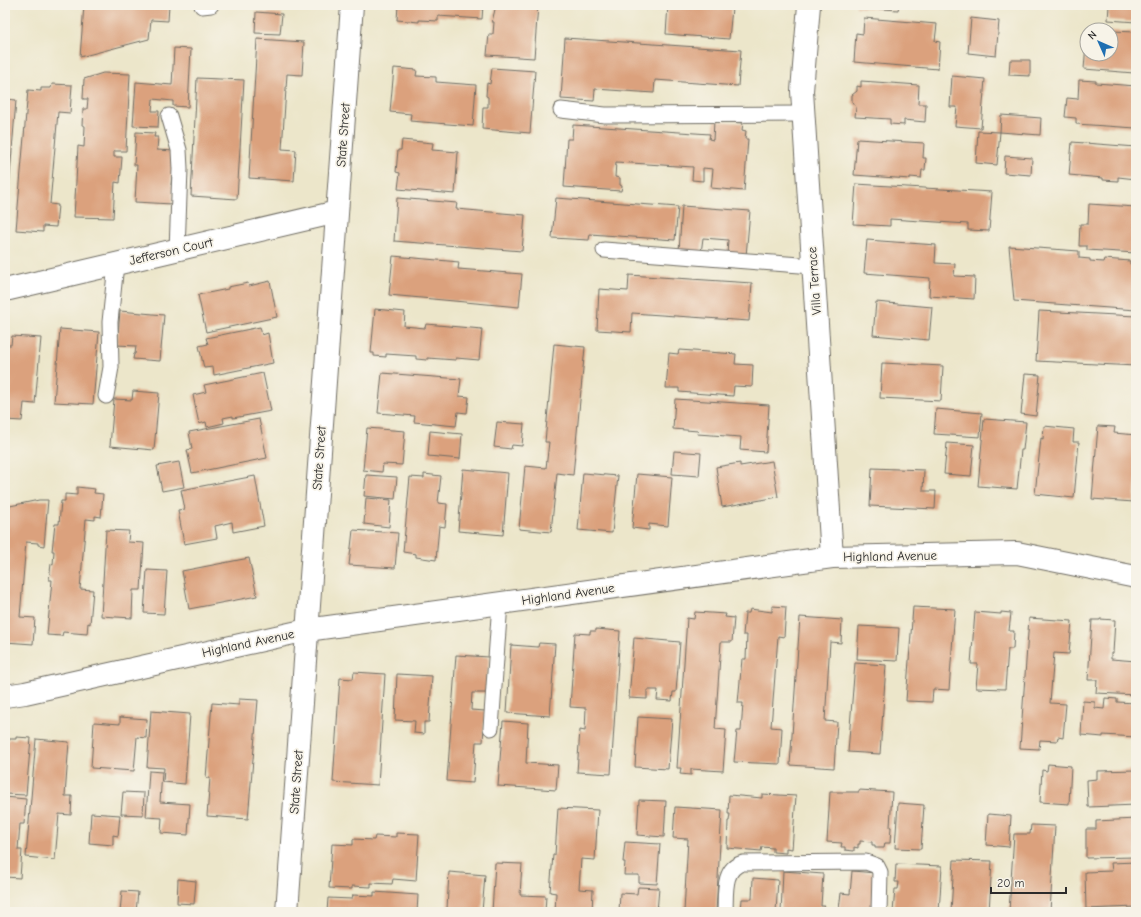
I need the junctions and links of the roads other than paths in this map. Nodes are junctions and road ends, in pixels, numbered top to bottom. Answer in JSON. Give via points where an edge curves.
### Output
{"nodes":[{"id":1,"x":202,"y":5,"type":"edge"},
{"id":2,"x":211,"y":5,"type":"edge"},
{"id":3,"x":352,"y":5,"type":"edge"},
{"id":4,"x":809,"y":5,"type":"edge"},
{"id":5,"x":561,"y":110,"type":"dead end"},
{"id":6,"x":803,"y":114,"type":"junction"},
{"id":7,"x":169,"y":116,"type":"dead end"},
{"id":8,"x":337,"y":212,"type":"junction"},
{"id":9,"x":177,"y":250,"type":"junction"},
{"id":10,"x":604,"y":250,"type":"dead end"},
{"id":11,"x":116,"y":264,"type":"junction"},
{"id":12,"x":813,"y":266,"type":"junction"},
{"id":13,"x":5,"y":290,"type":"edge"},
{"id":14,"x":106,"y":396,"type":"dead end"},
{"id":15,"x":832,"y":557,"type":"junction"},
{"id":16,"x":1136,"y":577,"type":"edge"},
{"id":17,"x":500,"y":603,"type":"junction"},
{"id":18,"x":307,"y":630,"type":"junction"},
{"id":19,"x":5,"y":696,"type":"edge"},
{"id":20,"x":490,"y":728,"type":"dead end"},
{"id":21,"x":286,"y":912,"type":"edge"},
{"id":22,"x":725,"y":912,"type":"edge"},
{"id":23,"x":879,"y":912,"type":"edge"}],
"edges":[{"from":1,"to":2,"type":"lane"},
{"from":3,"to":8,"type":"street","name":"State Street"},
{"from":4,"to":6,"type":"street","name":"Villa Terrace","via":[[802,91]]},
{"from":5,"to":6,"type":"lane","via":[[605,114]]},
{"from":6,"to":12,"type":"street","name":"Villa Terrace"},
{"from":7,"to":9,"type":"lane","via":[[179,150]]},
{"from":8,"to":9,"type":"street","name":"Jefferson Court"},
{"from":8,"to":18,"type":"street","name":"State Street"},
{"from":9,"to":11,"type":"street","name":"Jefferson Court"},
{"from":10,"to":12,"type":"lane"},
{"from":11,"to":13,"type":"street","name":"Jefferson Court"},
{"from":11,"to":14,"type":"lane","via":[[110,322],[111,367]]},
{"from":12,"to":15,"type":"street","name":"Villa Terrace"},
{"from":15,"to":16,"type":"street","name":"Highland Avenue","via":[[1017,553]]},
{"from":15,"to":17,"type":"street","name":"Highland Avenue"},
{"from":17,"to":18,"type":"street","name":"Highland Avenue"},
{"from":17,"to":20,"type":"lane"},
{"from":18,"to":19,"type":"street","name":"Highland Avenue"},
{"from":18,"to":21,"type":"street","name":"State Street"},
{"from":22,"to":23,"type":"lane","via":[[727,880],[729,873],[737,864],[866,862],[877,866],[880,872]]}]}
